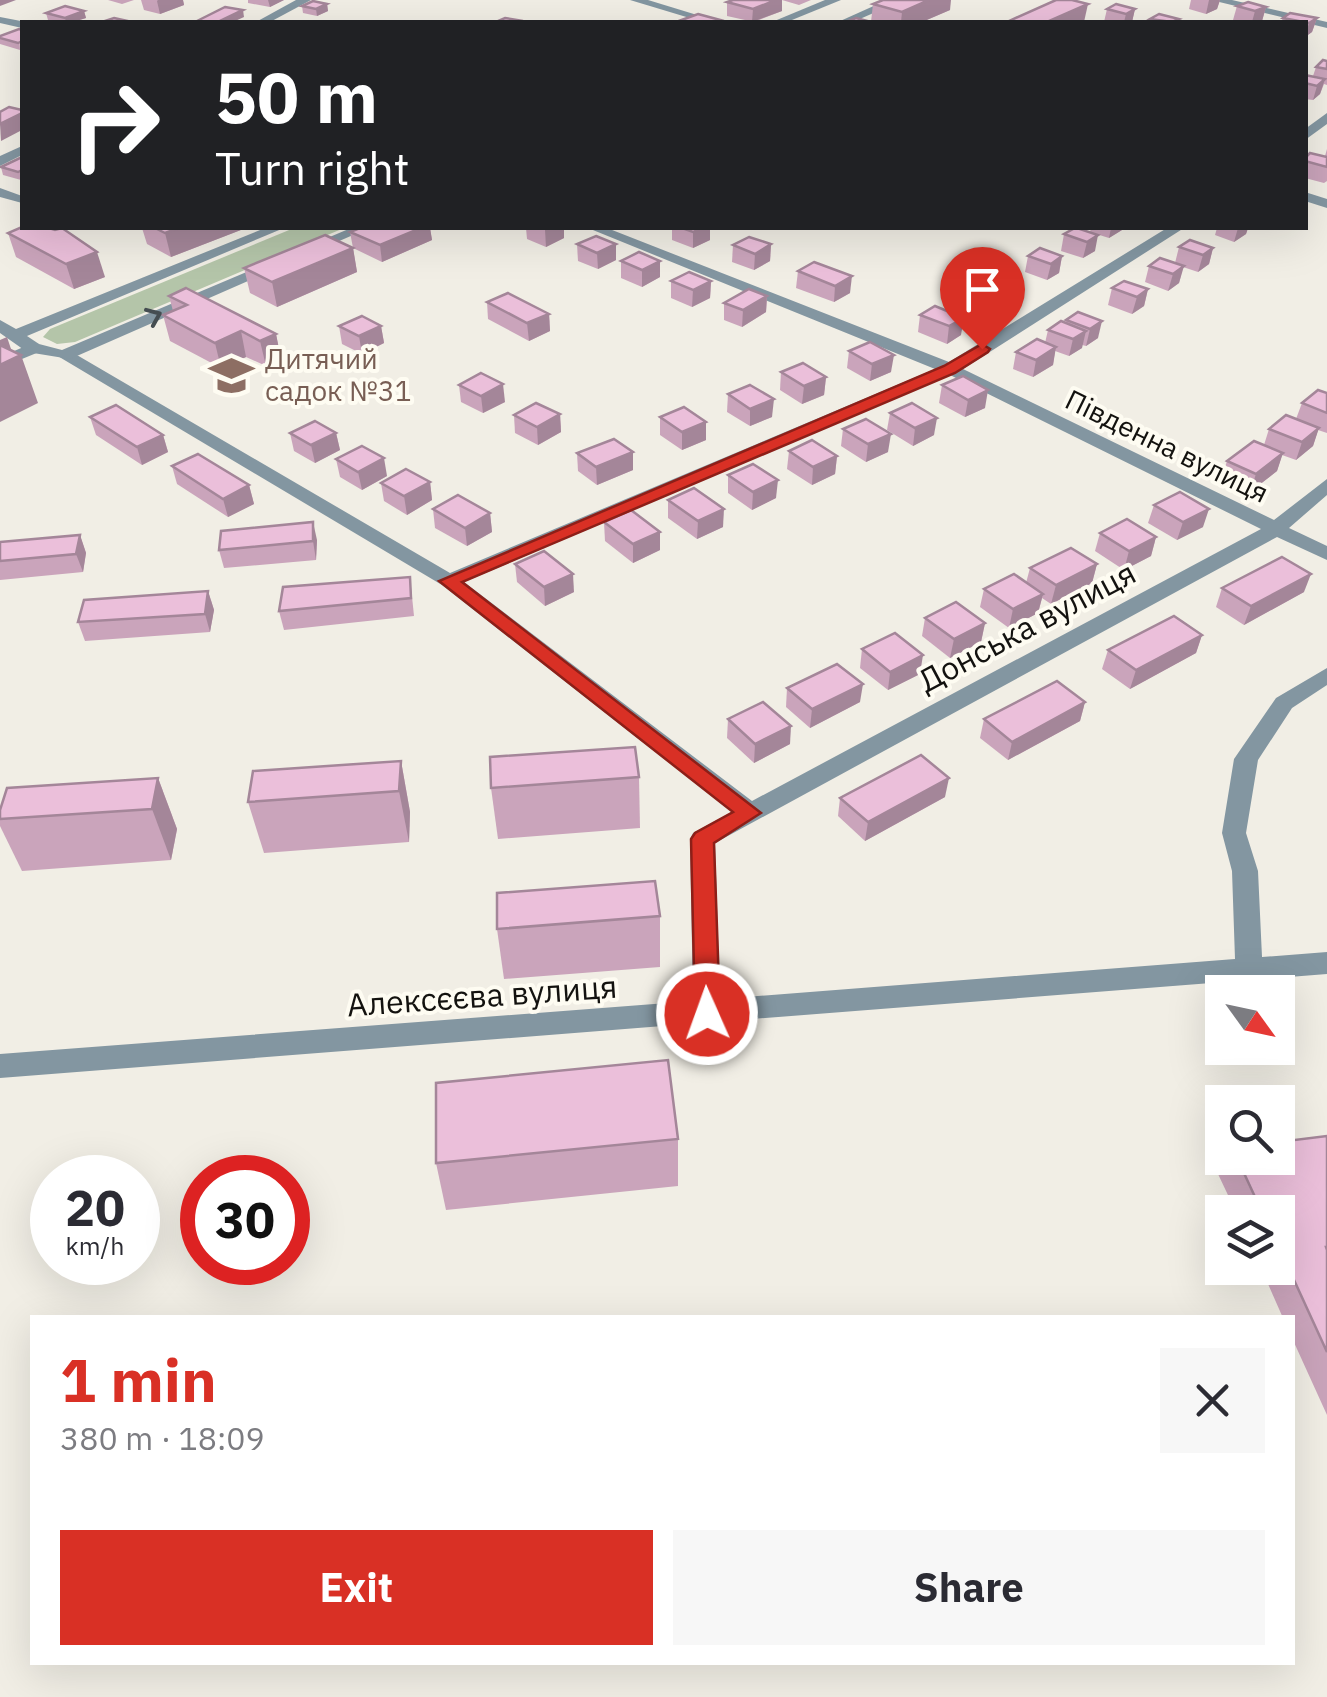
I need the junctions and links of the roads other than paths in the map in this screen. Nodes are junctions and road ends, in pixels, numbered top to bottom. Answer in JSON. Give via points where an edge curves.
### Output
{"nodes":[{"id":1,"x":305,"y":0,"type":"edge"},
{"id":2,"x":636,"y":0,"type":"edge"},
{"id":3,"x":835,"y":0,"type":"edge"},
{"id":4,"x":897,"y":0,"type":"edge"},
{"id":5,"x":1217,"y":0,"type":"edge"},
{"id":6,"x":266,"y":20,"type":"edge"},
{"id":7,"x":707,"y":20,"type":"edge"},
{"id":8,"x":783,"y":20,"type":"edge"},
{"id":9,"x":849,"y":20,"type":"edge"},
{"id":10,"x":1305,"y":20,"type":"edge"},
{"id":11,"x":1327,"y":117,"type":"edge"},
{"id":12,"x":1308,"y":133,"type":"edge"},
{"id":13,"x":0,"y":192,"type":"edge"},
{"id":14,"x":19,"y":200,"type":"dead end"},
{"id":15,"x":272,"y":230,"type":"edge"},
{"id":16,"x":357,"y":230,"type":"edge"},
{"id":17,"x":600,"y":230,"type":"edge"},
{"id":18,"x":1174,"y":230,"type":"edge"},
{"id":19,"x":0,"y":325,"type":"edge"},
{"id":20,"x":18,"y":334,"type":"junction"},
{"id":21,"x":34,"y":348,"type":"junction"},
{"id":22,"x":64,"y":355,"type":"junction"},
{"id":23,"x":0,"y":364,"type":"edge"},
{"id":24,"x":950,"y":369,"type":"junction"},
{"id":25,"x":1327,"y":485,"type":"edge"},
{"id":26,"x":1275,"y":530,"type":"junction"},
{"id":27,"x":1327,"y":554,"type":"edge"},
{"id":28,"x":448,"y":581,"type":"junction"},
{"id":29,"x":1327,"y":674,"type":"edge"},
{"id":30,"x":750,"y":813,"type":"junction"},
{"id":31,"x":1327,"y":963,"type":"edge"},
{"id":32,"x":1250,"y":969,"type":"junction"},
{"id":33,"x":707,"y":1014,"type":"junction"},
{"id":34,"x":0,"y":1066,"type":"edge"}],
"edges":[{"from":1,"to":6,"type":"street"},
{"from":2,"to":7,"type":"street"},
{"from":3,"to":8,"type":"street"},
{"from":4,"to":9,"type":"street"},
{"from":5,"to":10,"type":"street"},
{"from":11,"to":12,"type":"street"},
{"from":13,"to":14,"type":"street"},
{"from":15,"to":20,"type":"street"},
{"from":22,"to":16,"type":"street","one_way":true},
{"from":17,"to":24,"type":"street","name":"Південна вулиця"},
{"from":18,"to":24,"type":"street"},
{"from":19,"to":20,"type":"street"},
{"from":20,"to":21,"type":"street"},
{"from":21,"to":22,"type":"street"},
{"from":21,"to":23,"type":"street"},
{"from":22,"to":28,"type":"street"},
{"from":24,"to":26,"type":"street","name":"Південна вулиця"},
{"from":24,"to":28,"type":"street"},
{"from":25,"to":26,"type":"street","name":"Донська вулиця"},
{"from":26,"to":27,"type":"street","name":"Південна вулиця"},
{"from":26,"to":30,"type":"street","name":"Донська вулиця"},
{"from":28,"to":30,"type":"street"},
{"from":29,"to":32,"type":"street","via":[[1284,703],[1246,759],[1234,833],[1245,871]]},
{"from":30,"to":33,"type":"street","name":"Донська вулиця","via":[[702,839]]},
{"from":31,"to":32,"type":"street","name":"Алексєєва вулиця"},
{"from":32,"to":33,"type":"street","name":"Алексєєва вулиця"},
{"from":33,"to":34,"type":"street","name":"Алексєєва вулиця"}]}
